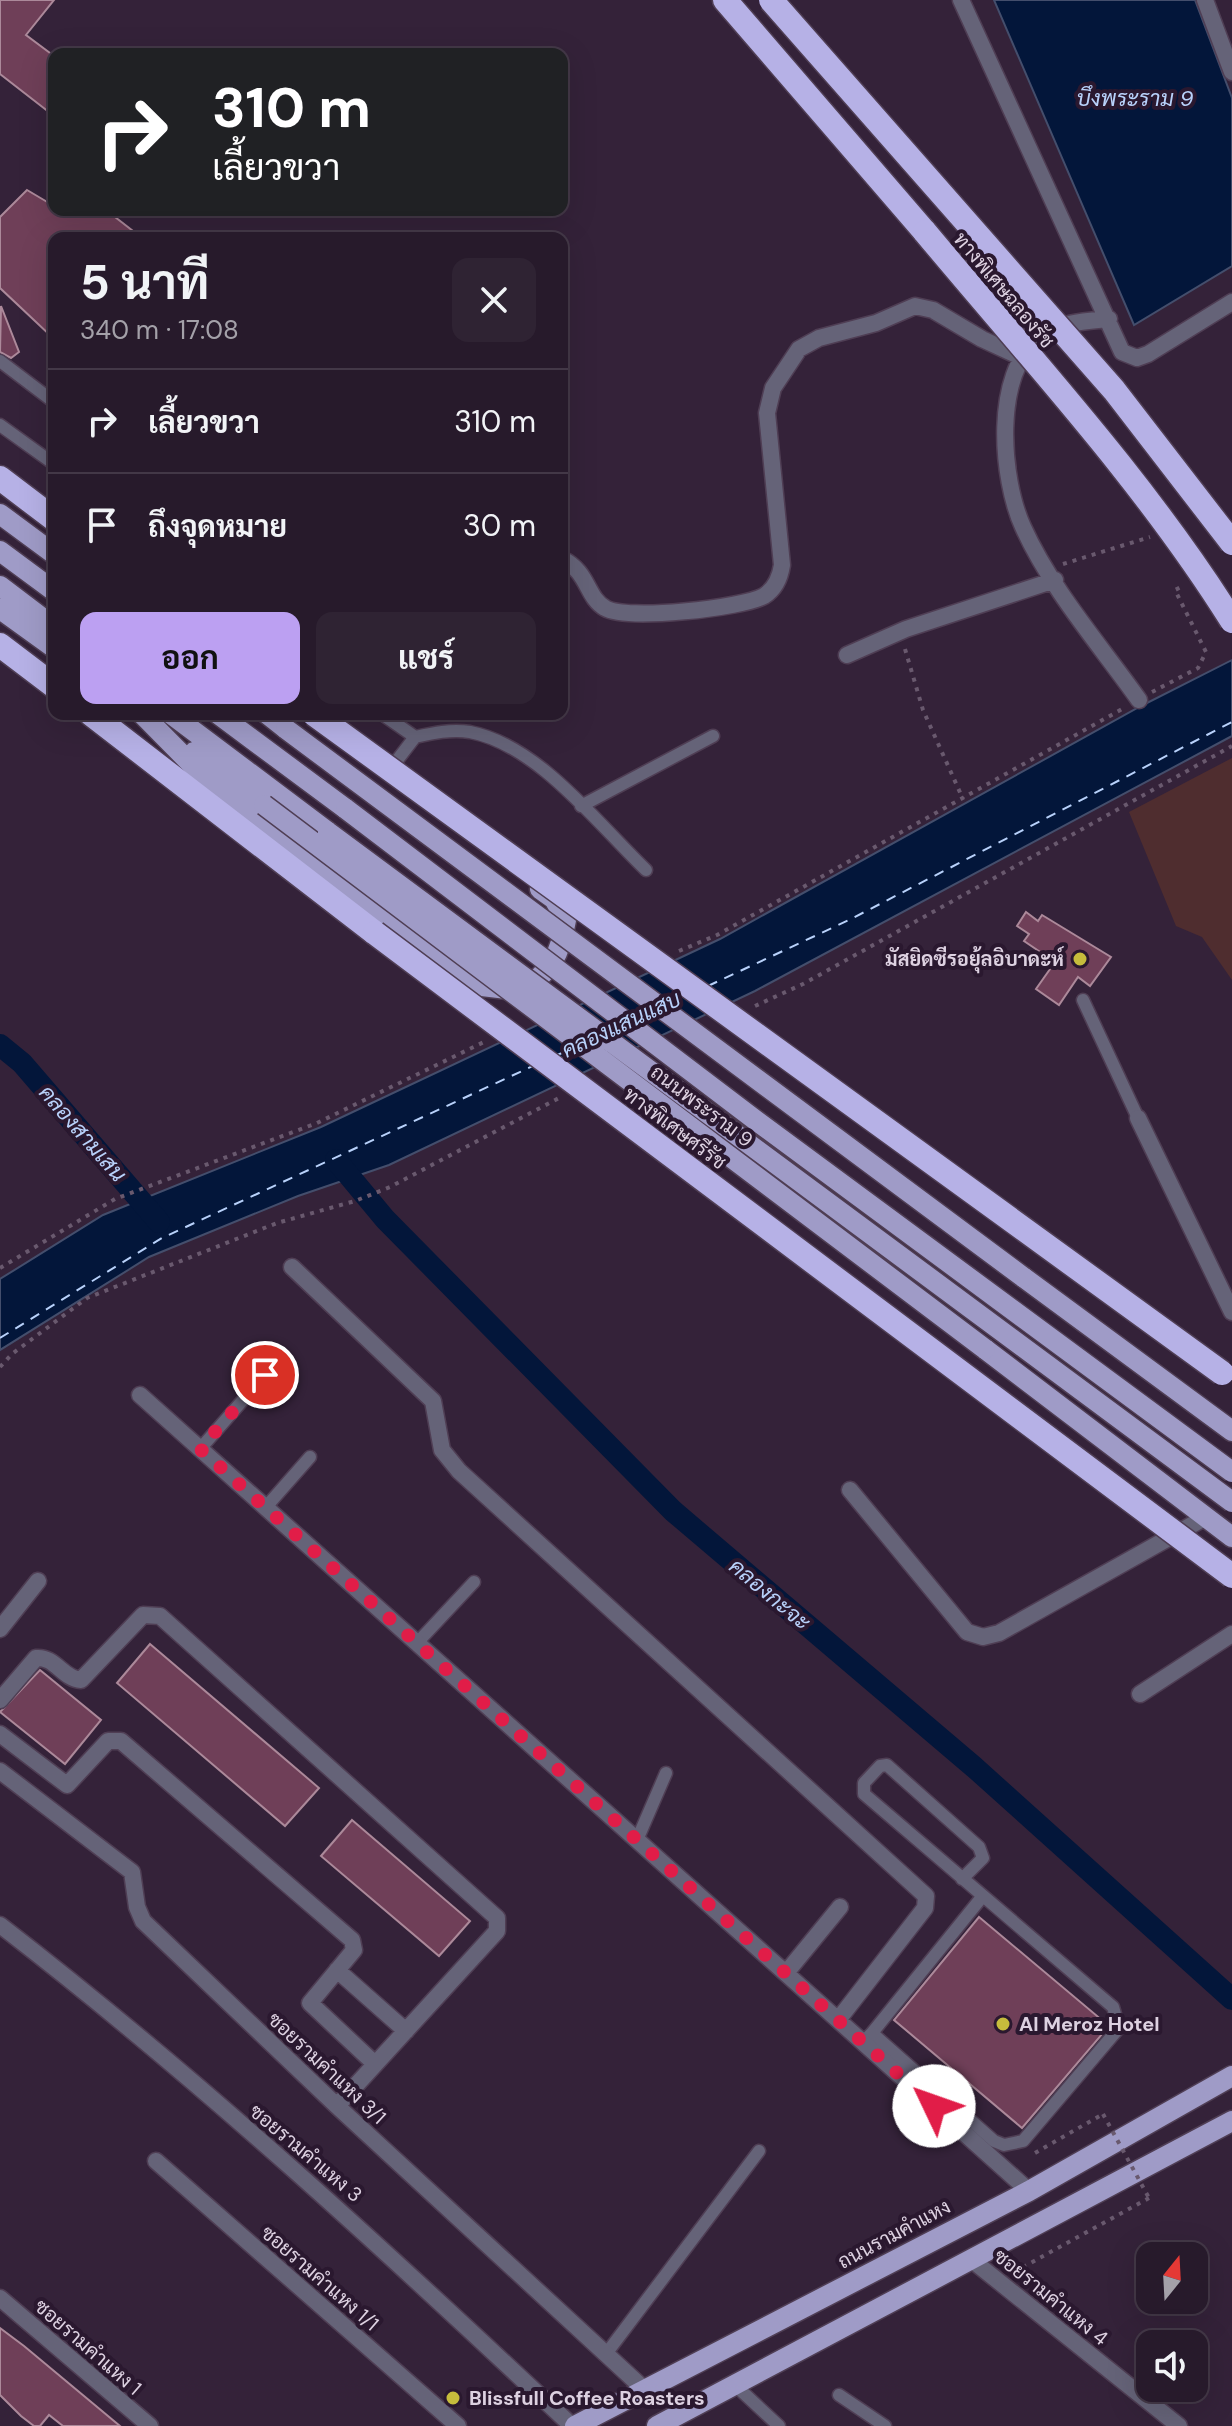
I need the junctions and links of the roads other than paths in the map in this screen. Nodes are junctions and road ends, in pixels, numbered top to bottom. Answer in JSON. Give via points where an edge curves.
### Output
{"nodes":[{"id":1,"x":725,"y":0,"type":"edge"},
{"id":2,"x":771,"y":0,"type":"edge"},
{"id":3,"x":961,"y":0,"type":"edge"},
{"id":4,"x":1205,"y":0,"type":"edge"},
{"id":5,"x":1232,"y":72,"type":"edge"},
{"id":6,"x":1232,"y":302,"type":"edge"},
{"id":7,"x":1109,"y":319,"type":"junction"},
{"id":8,"x":1023,"y":358,"type":"junction"},
{"id":9,"x":0,"y":361,"type":"edge"},
{"id":10,"x":48,"y":397,"type":"edge"},
{"id":11,"x":0,"y":425,"type":"edge"},
{"id":12,"x":48,"y":460,"type":"edge"},
{"id":13,"x":0,"y":478,"type":"edge"},
{"id":14,"x":0,"y":514,"type":"edge"},
{"id":15,"x":48,"y":514,"type":"edge"},
{"id":16,"x":1232,"y":543,"type":"edge"},
{"id":17,"x":48,"y":550,"type":"edge"},
{"id":18,"x":0,"y":551,"type":"edge"},
{"id":19,"x":568,"y":563,"type":"edge"},
{"id":20,"x":1052,"y":574,"type":"junction"},
{"id":21,"x":0,"y":586,"type":"edge"},
{"id":22,"x":48,"y":587,"type":"edge"},
{"id":23,"x":0,"y":609,"type":"edge"},
{"id":24,"x":1232,"y":621,"type":"edge"},
{"id":25,"x":48,"y":622,"type":"edge"},
{"id":26,"x":48,"y":644,"type":"edge"},
{"id":27,"x":0,"y":645,"type":"edge"},
{"id":28,"x":847,"y":655,"type":"dead end"},
{"id":29,"x":48,"y":681,"type":"edge"},
{"id":30,"x":1139,"y":700,"type":"road end"},
{"id":31,"x":99,"y":720,"type":"edge"},
{"id":32,"x":148,"y":720,"type":"edge"},
{"id":33,"x":150,"y":720,"type":"edge"},
{"id":34,"x":179,"y":720,"type":"edge"},
{"id":35,"x":226,"y":720,"type":"edge"},
{"id":36,"x":275,"y":720,"type":"edge"},
{"id":37,"x":314,"y":720,"type":"edge"},
{"id":38,"x":322,"y":720,"type":"edge"},
{"id":39,"x":391,"y":720,"type":"edge"},
{"id":40,"x":713,"y":736,"type":"dead end"},
{"id":41,"x":415,"y":737,"type":"junction"},
{"id":42,"x":388,"y":772,"type":"junction"},
{"id":43,"x":581,"y":806,"type":"junction"},
{"id":44,"x":646,"y":870,"type":"dead end"},
{"id":45,"x":1083,"y":1000,"type":"dead end"},
{"id":46,"x":1138,"y":1118,"type":"joint"},
{"id":47,"x":292,"y":1267,"type":"dead end"},
{"id":48,"x":1232,"y":1312,"type":"edge"},
{"id":49,"x":265,"y":1375,"type":"dead end"},
{"id":50,"x":1232,"y":1380,"type":"edge"},
{"id":51,"x":140,"y":1395,"type":"dead end"},
{"id":52,"x":1232,"y":1431,"type":"edge"},
{"id":53,"x":200,"y":1449,"type":"junction"},
{"id":54,"x":310,"y":1457,"type":"dead end"},
{"id":55,"x":1232,"y":1472,"type":"edge"},
{"id":56,"x":850,"y":1490,"type":"dead end"},
{"id":57,"x":1232,"y":1502,"type":"edge"},
{"id":58,"x":266,"y":1507,"type":"junction"},
{"id":59,"x":1206,"y":1517,"type":"junction"},
{"id":60,"x":1232,"y":1537,"type":"edge"},
{"id":61,"x":1232,"y":1576,"type":"edge"},
{"id":62,"x":38,"y":1581,"type":"dead end"},
{"id":63,"x":474,"y":1582,"type":"dead end"},
{"id":64,"x":0,"y":1629,"type":"edge"},
{"id":65,"x":1232,"y":1634,"type":"edge"},
{"id":66,"x":417,"y":1643,"type":"junction"},
{"id":67,"x":1140,"y":1694,"type":"dead end"},
{"id":68,"x":0,"y":1700,"type":"edge"},
{"id":69,"x":0,"y":1734,"type":"edge"},
{"id":70,"x":0,"y":1771,"type":"edge"},
{"id":71,"x":666,"y":1773,"type":"dead end"},
{"id":72,"x":637,"y":1840,"type":"junction"},
{"id":73,"x":962,"y":1879,"type":"junction"},
{"id":74,"x":982,"y":1897,"type":"junction"},
{"id":75,"x":840,"y":1907,"type":"dead end"},
{"id":76,"x":0,"y":1925,"type":"edge"},
{"id":77,"x":337,"y":1970,"type":"junction"},
{"id":78,"x":786,"y":1973,"type":"junction"},
{"id":79,"x":838,"y":2020,"type":"junction"},
{"id":80,"x":406,"y":2031,"type":"junction"},
{"id":81,"x":867,"y":2038,"type":"junction"},
{"id":82,"x":375,"y":2064,"type":"junction"},
{"id":83,"x":1226,"y":2078,"type":"edge"},
{"id":84,"x":337,"y":2106,"type":"junction"},
{"id":85,"x":1232,"y":2121,"type":"edge"},
{"id":86,"x":759,"y":2151,"type":"dead end"},
{"id":87,"x":156,"y":2161,"type":"dead end"},
{"id":88,"x":1029,"y":2191,"type":"junction"},
{"id":89,"x":953,"y":2231,"type":"junction"},
{"id":90,"x":972,"y":2260,"type":"junction"},
{"id":91,"x":0,"y":2298,"type":"edge"},
{"id":92,"x":606,"y":2354,"type":"junction"},
{"id":93,"x":735,"y":2385,"type":"junction"},
{"id":94,"x":645,"y":2390,"type":"junction"},
{"id":95,"x":839,"y":2395,"type":"dead end"},
{"id":96,"x":684,"y":2420,"type":"edge"},
{"id":97,"x":150,"y":2426,"type":"edge"},
{"id":98,"x":458,"y":2426,"type":"edge"},
{"id":99,"x":573,"y":2426,"type":"edge"},
{"id":100,"x":657,"y":2426,"type":"edge"},
{"id":101,"x":779,"y":2426,"type":"edge"},
{"id":102,"x":885,"y":2426,"type":"edge"},
{"id":103,"x":1179,"y":2426,"type":"edge"}],
"edges":[{"from":1,"to":24,"type":"highway","name":"ทางพิเศษฉลองรัช","bridge":true,"via":[[1079,416],[1203,574]]},
{"from":2,"to":16,"type":"highway","name":"ทางพิเศษฉลองรัช","bridge":true,"via":[[1114,390]]},
{"from":3,"to":7,"type":"street"},
{"from":4,"to":5,"type":"street"},
{"from":6,"to":7,"type":"street","via":[[1137,358],[1122,352]]},
{"from":7,"to":8,"type":"street","via":[[1052,329],[1036,339]]},
{"from":8,"to":19,"type":"street","via":[[933,310],[915,306],[799,349],[773,388],[767,413],[782,565],[780,578],[764,595],[638,614],[606,609],[589,582]]},
{"from":8,"to":20,"type":"street","via":[[1008,403],[1006,457],[1024,529]]},
{"from":9,"to":10,"type":"lane"},
{"from":11,"to":12,"type":"lane"},
{"from":13,"to":15,"type":"highway"},
{"from":14,"to":17,"type":"main road"},
{"from":18,"to":22,"type":"main road"},
{"from":20,"to":28,"type":"street"},
{"from":20,"to":30,"type":"street"},
{"from":21,"to":25,"type":"main road"},
{"from":23,"to":26,"type":"main road"},
{"from":27,"to":29,"type":"highway"},
{"from":31,"to":61,"type":"highway","name":"ทางพิเศษศรีรัช","bridge":true},
{"from":32,"to":42,"type":"main road","via":[[216,789],[482,986],[522,991],[544,975],[561,947],[566,920],[554,899]]},
{"from":33,"to":59,"type":"main road","name":"ถนนพระราม 9","bridge":true},
{"from":34,"to":57,"type":"main road","name":"ถนนพระราม 9","bridge":true},
{"from":35,"to":55,"type":"main road","name":"ถนนพระราม 9","bridge":true},
{"from":36,"to":52,"type":"main road","bridge":true},
{"from":37,"to":42,"type":"main road"},
{"from":38,"to":50,"type":"highway","bridge":true},
{"from":39,"to":41,"type":"lane"},
{"from":40,"to":43,"type":"lane"},
{"from":41,"to":42,"type":"lane"},
{"from":41,"to":43,"type":"lane","via":[[470,732],[528,755]]},
{"from":43,"to":44,"type":"lane"},
{"from":45,"to":46,"type":"lane"},
{"from":46,"to":48,"type":"street"},
{"from":47,"to":79,"type":"street","via":[[433,1401],[442,1450],[459,1471],[926,1896],[925,1908]]},
{"from":49,"to":53,"type":"lane"},
{"from":51,"to":53,"type":"street"},
{"from":53,"to":58,"type":"street"},
{"from":54,"to":58,"type":"lane"},
{"from":56,"to":59,"type":"street","via":[[967,1632],[983,1637],[999,1633]]},
{"from":58,"to":66,"type":"street"},
{"from":59,"to":60,"type":"main road","name":"ถนนพระราม 9"},
{"from":62,"to":64,"type":"street"},
{"from":63,"to":66,"type":"lane"},
{"from":65,"to":67,"type":"street"},
{"from":66,"to":72,"type":"street"},
{"from":68,"to":80,"type":"street","via":[[36,1658],[46,1658],[81,1680],[143,1615],[160,1616],[497,1918],[497,1931]]},
{"from":69,"to":77,"type":"street","via":[[67,1785],[108,1741],[121,1741],[352,1940],[354,1950]]},
{"from":70,"to":84,"type":"street","name":"ซอยรามคำแหง 3/1","via":[[132,1872],[143,1921]]},
{"from":71,"to":72,"type":"lane"},
{"from":72,"to":78,"type":"street"},
{"from":73,"to":73,"type":"lane","via":[[864,1794],[864,1783],[880,1766],[887,1765],[979,1847],[983,1858]]},
{"from":73,"to":74,"type":"lane"},
{"from":74,"to":81,"type":"lane"},
{"from":74,"to":81,"type":"lane","via":[[1113,2007],[1119,2028],[1098,2058],[1023,2141],[1004,2145]]},
{"from":75,"to":78,"type":"street"},
{"from":76,"to":99,"type":"street","name":"ซอยรามคำแหง 3","via":[[345,2212]]},
{"from":77,"to":80,"type":"street"},
{"from":77,"to":82,"type":"street","via":[[310,2003]]},
{"from":78,"to":79,"type":"street"},
{"from":79,"to":81,"type":"street"},
{"from":80,"to":82,"type":"street"},
{"from":81,"to":88,"type":"street"},
{"from":82,"to":84,"type":"street"},
{"from":83,"to":88,"type":"main road","name":"ถนนรามคำแหง"},
{"from":84,"to":92,"type":"street","name":"ซอยรามคำแหง 3/1"},
{"from":85,"to":90,"type":"main road"},
{"from":86,"to":92,"type":"lane"},
{"from":87,"to":98,"type":"street","name":"ซอยรามคำแหง 1/1"},
{"from":88,"to":89,"type":"main road","name":"ถนนรามคำแหง"},
{"from":89,"to":90,"type":"main road"},
{"from":89,"to":94,"type":"main road","name":"ถนนรามคำแหง"},
{"from":90,"to":93,"type":"main road"},
{"from":90,"to":103,"type":"street","name":"ซอยรามคำแหง 4"},
{"from":91,"to":97,"type":"street","name":"ซอยรามคำแหง 1"},
{"from":92,"to":94,"type":"street","name":"ซอยรามคำแหง 3/1"},
{"from":93,"to":96,"type":"main road"},
{"from":93,"to":101,"type":"lane"},
{"from":94,"to":99,"type":"main road","name":"ถนนรามคำแหง"},
{"from":95,"to":102,"type":"lane"},
{"from":96,"to":100,"type":"main road"}]}
